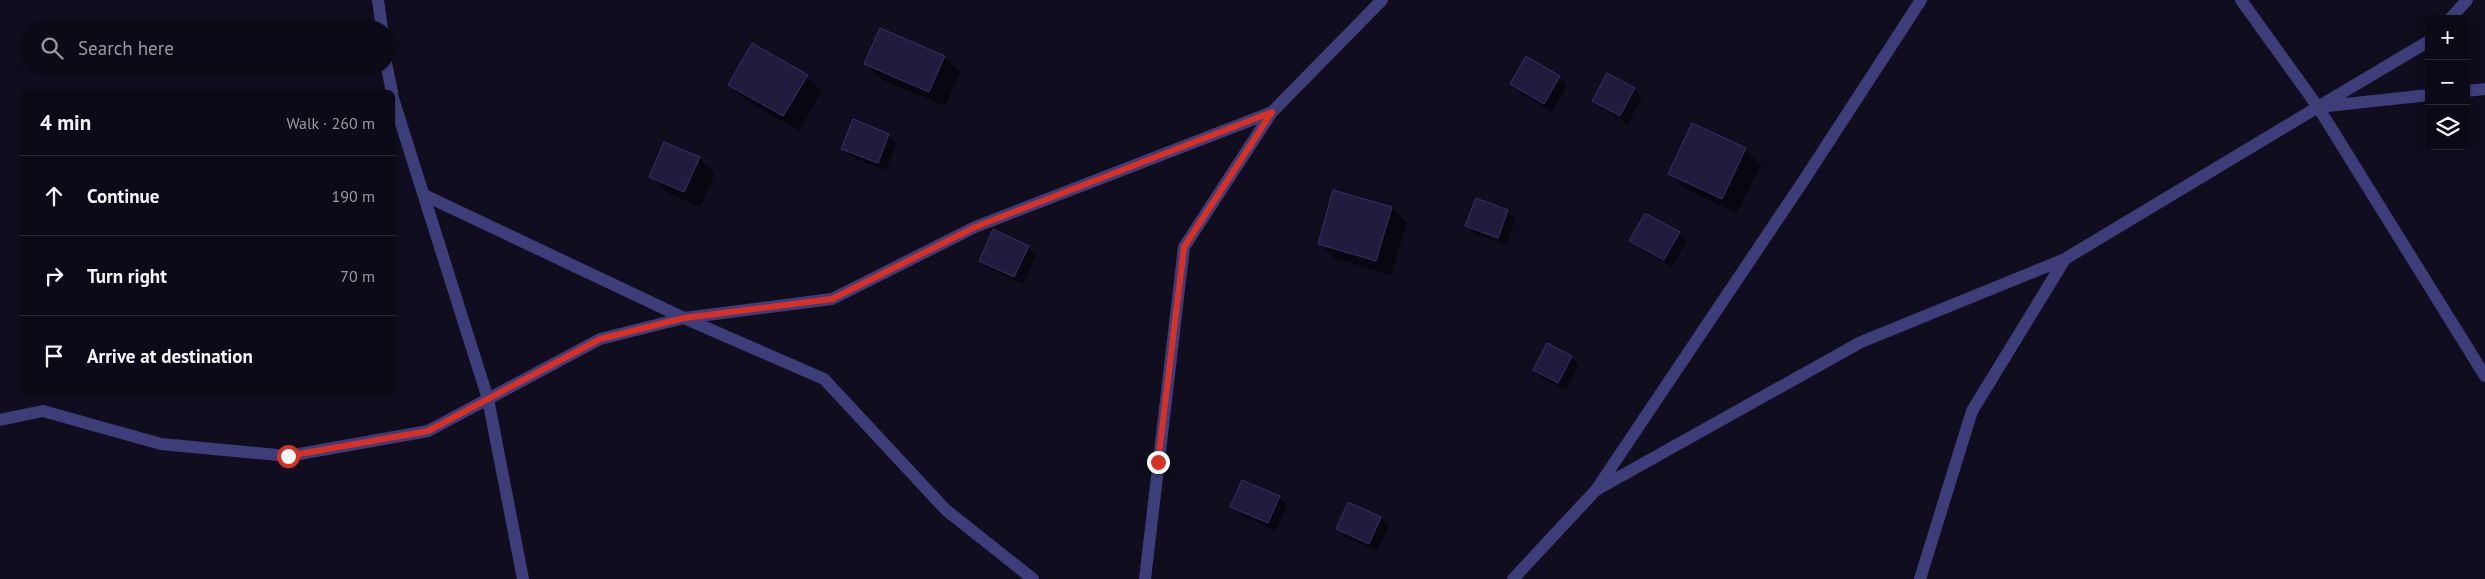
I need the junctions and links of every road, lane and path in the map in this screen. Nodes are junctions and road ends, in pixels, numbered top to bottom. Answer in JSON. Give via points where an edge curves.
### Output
{"nodes":[{"id":1,"x":378,"y":0,"type":"edge"},
{"id":2,"x":1382,"y":0,"type":"edge"},
{"id":3,"x":1921,"y":0,"type":"edge"},
{"id":4,"x":2241,"y":0,"type":"edge"},
{"id":5,"x":2467,"y":0,"type":"edge"},
{"id":6,"x":2454,"y":15,"type":"edge"},
{"id":7,"x":381,"y":20,"type":"edge"},
{"id":8,"x":2425,"y":44,"type":"edge"},
{"id":9,"x":388,"y":75,"type":"edge"},
{"id":10,"x":2485,"y":89,"type":"edge"},
{"id":11,"x":391,"y":90,"type":"edge"},
{"id":12,"x":2470,"y":91,"type":"edge"},
{"id":13,"x":2425,"y":95,"type":"edge"},
{"id":14,"x":395,"y":103,"type":"edge"},
{"id":15,"x":2318,"y":107,"type":"junction"},
{"id":16,"x":1272,"y":112,"type":"junction"},
{"id":17,"x":424,"y":194,"type":"junction"},
{"id":18,"x":2065,"y":259,"type":"junction"},
{"id":19,"x":684,"y":318,"type":"junction"},
{"id":20,"x":2485,"y":376,"type":"edge"},
{"id":21,"x":488,"y":399,"type":"junction"},
{"id":22,"x":0,"y":420,"type":"edge"},
{"id":23,"x":1596,"y":490,"type":"junction"},
{"id":24,"x":523,"y":579,"type":"edge"},
{"id":25,"x":1033,"y":579,"type":"edge"},
{"id":26,"x":1145,"y":579,"type":"edge"},
{"id":27,"x":1513,"y":579,"type":"edge"},
{"id":28,"x":1920,"y":579,"type":"edge"}],
"edges":[{"from":1,"to":7,"type":"street"},
{"from":2,"to":16,"type":"street"},
{"from":3,"to":23,"type":"street"},
{"from":4,"to":15,"type":"street"},
{"from":5,"to":6,"type":"street"},
{"from":8,"to":15,"type":"street"},
{"from":9,"to":11,"type":"street"},
{"from":10,"to":12,"type":"street"},
{"from":13,"to":15,"type":"street"},
{"from":14,"to":17,"type":"street"},
{"from":15,"to":18,"type":"street"},
{"from":15,"to":20,"type":"street"},
{"from":16,"to":19,"type":"street","via":[[975,227],[832,299]]},
{"from":16,"to":26,"type":"street","via":[[1184,247]]},
{"from":17,"to":19,"type":"street"},
{"from":17,"to":21,"type":"street"},
{"from":18,"to":23,"type":"street","via":[[1861,342]]},
{"from":18,"to":28,"type":"street","via":[[1972,411]]},
{"from":19,"to":21,"type":"street","via":[[600,339]]},
{"from":19,"to":25,"type":"street","via":[[824,379],[946,510]]},
{"from":21,"to":22,"type":"street","via":[[428,431],[288,456],[162,444],[43,411]]},
{"from":21,"to":24,"type":"street"},
{"from":23,"to":27,"type":"street"}]}
